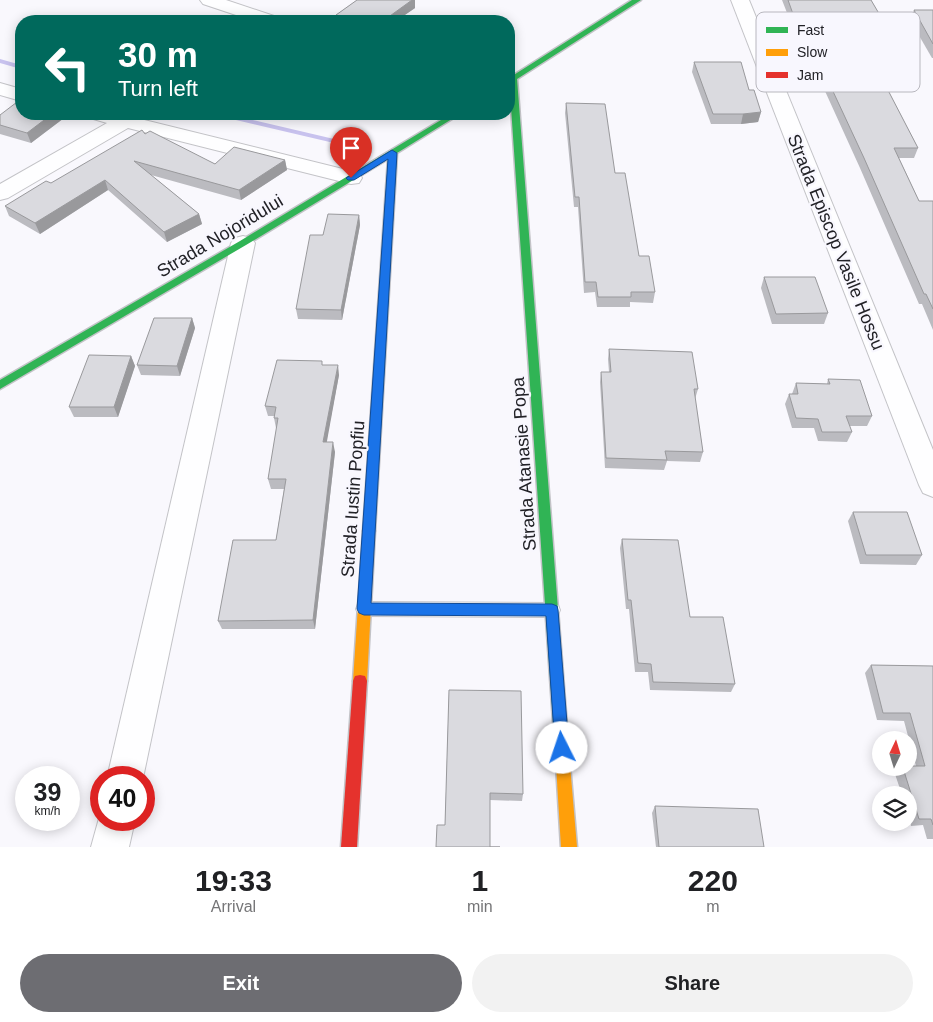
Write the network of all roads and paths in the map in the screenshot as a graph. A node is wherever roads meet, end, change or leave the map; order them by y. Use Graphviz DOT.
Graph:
graph roads {
  1 [pos="209,0"];
  2 [pos="637,0"];
  3 [pos="740,0"];
  4 [pos="253,15"];
  5 [pos="756,40"];
  6 [pos="515,76"];
  7 [pos="0,89"];
  8 [pos="777,92"];
  9 [pos="15,93"];
  10 [pos="121,120"];
  11 [pos="446,120"];
  12 [pos="514,120"];
  13 [pos="125,121"];
  14 [pos="392,153"];
  15 [pos="351,178"];
  16 [pos="0,193"];
  17 [pos="243,243"];
  18 [pos="0,385"];
  19 [pos="933,485"];
  20 [pos="364,609"];
  21 [pos="552,610"];
  22 [pos="128,766"];
  23 [pos="114,831"];
  24 [pos="110,847"];
  25 [pos="349,847"];
  26 [pos="569,847"];
  1 -- 4 [label="street"];
  2 -- 6 [label="street"];
  3 -- 5 [label="street, Strada Episcop Vasile Hossu"];
  7 -- 9 [label="street"];
  8 -- 19 [label="street, Strada Episcop Vasile Hossu"];
  10 -- 13 [label="street"];
  11 -- 14 [label="street, Strada Nojoridului"];
  12 -- 21 [label="street, Strada Atanasie Popa"];
  13 -- 15 [label="street"];
  13 -- 16 [label="street"];
  14 -- 15 [label="street, Strada Nojoridului"];
  14 -- 20 [label="street, Strada Iustin Popfiu"];
  15 -- 17 [label="street, Strada Nojoridului"];
  17 -- 18 [label="street, Strada Nojoridului"];
  17 -- 22 [label="street"];
  20 -- 21 [label="lane"];
  20 -- 25 [label="street, Strada Iustin Popfiu"];
  21 -- 26 [label="street, Strada Atanasie Popa"];
  23 -- 24 [label="street"];
}
